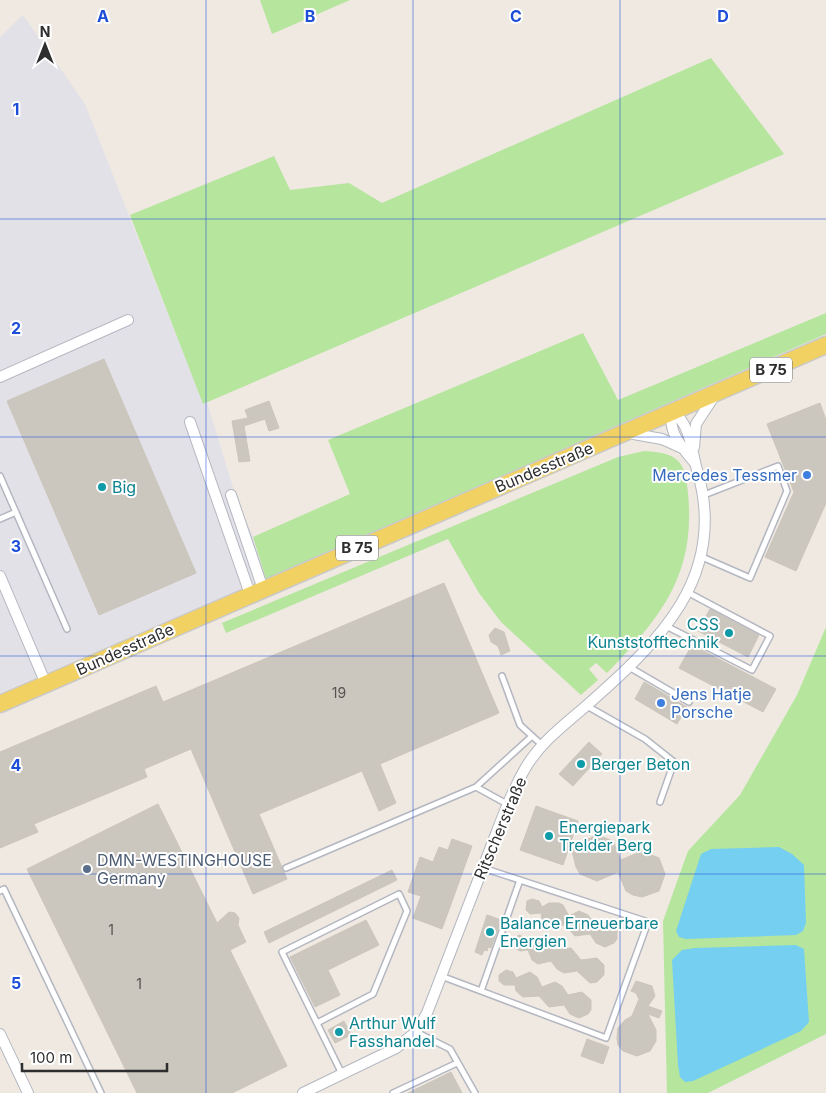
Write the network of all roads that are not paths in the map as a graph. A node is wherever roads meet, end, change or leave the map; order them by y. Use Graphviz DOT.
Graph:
graph roads {
  1 [pos="128,320"];
  2 [pos="826,345"];
  3 [pos="0,377"];
  4 [pos="715,394"];
  5 [pos="673,412"];
  6 [pos="190,422"];
  7 [pos="626,432"];
  8 [pos="682,448"];
  9 [pos="695,463"];
  10 [pos="0,476"];
  11 [pos="704,494"];
  12 [pos="231,495"];
  13 [pos="16,512"];
  14 [pos="0,519"];
  15 [pos="702,557"];
  16 [pos="0,576"];
  17 [pos="256,592"];
  18 [pos="687,592"];
  19 [pos="666,626"];
  20 [pos="67,629"];
  21 [pos="629,667"];
  22 [pos="502,676"];
  23 [pos="46,684"];
  24 [pos="689,702"];
  25 [pos="0,704"];
  26 [pos="586,706"];
  27 [pos="531,737"];
  28 [pos="542,745"];
  29 [pos="476,788"];
  30 [pos="660,802"];
  31 [pos="507,804"];
  32 [pos="286,868"];
  33 [pos="483,868"];
  34 [pos="520,880"];
  35 [pos="0,891"];
  36 [pos="441,976"];
  37 [pos="481,991"];
  38 [pos="317,1023"];
  39 [pos="416,1032"];
  40 [pos="0,1034"];
  41 [pos="457,1062"];
  42 [pos="342,1074"];
  43 [pos="28,1093"];
  44 [pos="101,1093"];
  45 [pos="303,1093"];
  46 [pos="393,1093"];
  47 [pos="475,1093"];
  1 -- 3 [label="street"];
  2 -- 4 [label="main road, Bundesstraße / B 75"];
  4 -- 5 [label="main road, Bundesstraße / B 75"];
  4 -- 9 [label="street, Ritscherstraße"];
  5 -- 7 [label="main road, Bundesstraße / B 75"];
  5 -- 8 [label="street, Ritscherstraße"];
  5 -- 9 [label="street, Ritscherstraße"];
  6 -- 17 [label="street"];
  7 -- 8 [label="street, Ritscherstraße"];
  7 -- 17 [label="main road, Bundesstraße / B 75"];
  8 -- 9 [label="street, Ritscherstraße"];
  9 -- 11 [label="street, Ritscherstraße"];
  10 -- 13 [label="lane"];
  11 -- 15 [label="street, Ritscherstraße"];
  11 -- 15 [label="lane"];
  12 -- 17 [label="street"];
  13 -- 14 [label="lane"];
  13 -- 20 [label="lane"];
  15 -- 18 [label="street, Ritscherstraße"];
  16 -- 23 [label="street"];
  17 -- 23 [label="main road, Bundesstraße / B 75"];
  18 -- 19 [label="street, Ritscherstraße"];
  18 -- 19 [label="lane"];
  19 -- 21 [label="street, Ritscherstraße"];
  21 -- 24 [label="lane"];
  21 -- 26 [label="street, Ritscherstraße"];
  22 -- 27 [label="lane"];
  23 -- 25 [label="main road, Bundesstraße / B 75"];
  26 -- 28 [label="street, Ritscherstraße"];
  26 -- 30 [label="lane"];
  27 -- 28 [label="lane"];
  27 -- 29 [label="lane"];
  28 -- 31 [label="street, Ritscherstraße"];
  29 -- 31 [label="lane"];
  29 -- 32 [label="lane"];
  31 -- 33 [label="street, Ritscherstraße"];
  33 -- 34 [label="lane"];
  33 -- 36 [label="street, Ritscherstraße"];
  34 -- 37 [label="lane"];
  34 -- 37 [label="lane"];
  35 -- 44 [label="lane"];
  36 -- 37 [label="lane"];
  36 -- 39 [label="street, Ritscherstraße"];
  38 -- 38 [label="lane"];
  38 -- 42 [label="lane"];
  39 -- 41 [label="lane"];
  39 -- 42 [label="street, Ritscherstraße"];
  40 -- 43 [label="street"];
  41 -- 46 [label="lane"];
  41 -- 47 [label="lane"];
  42 -- 45 [label="street, Ritscherstraße"];
}
